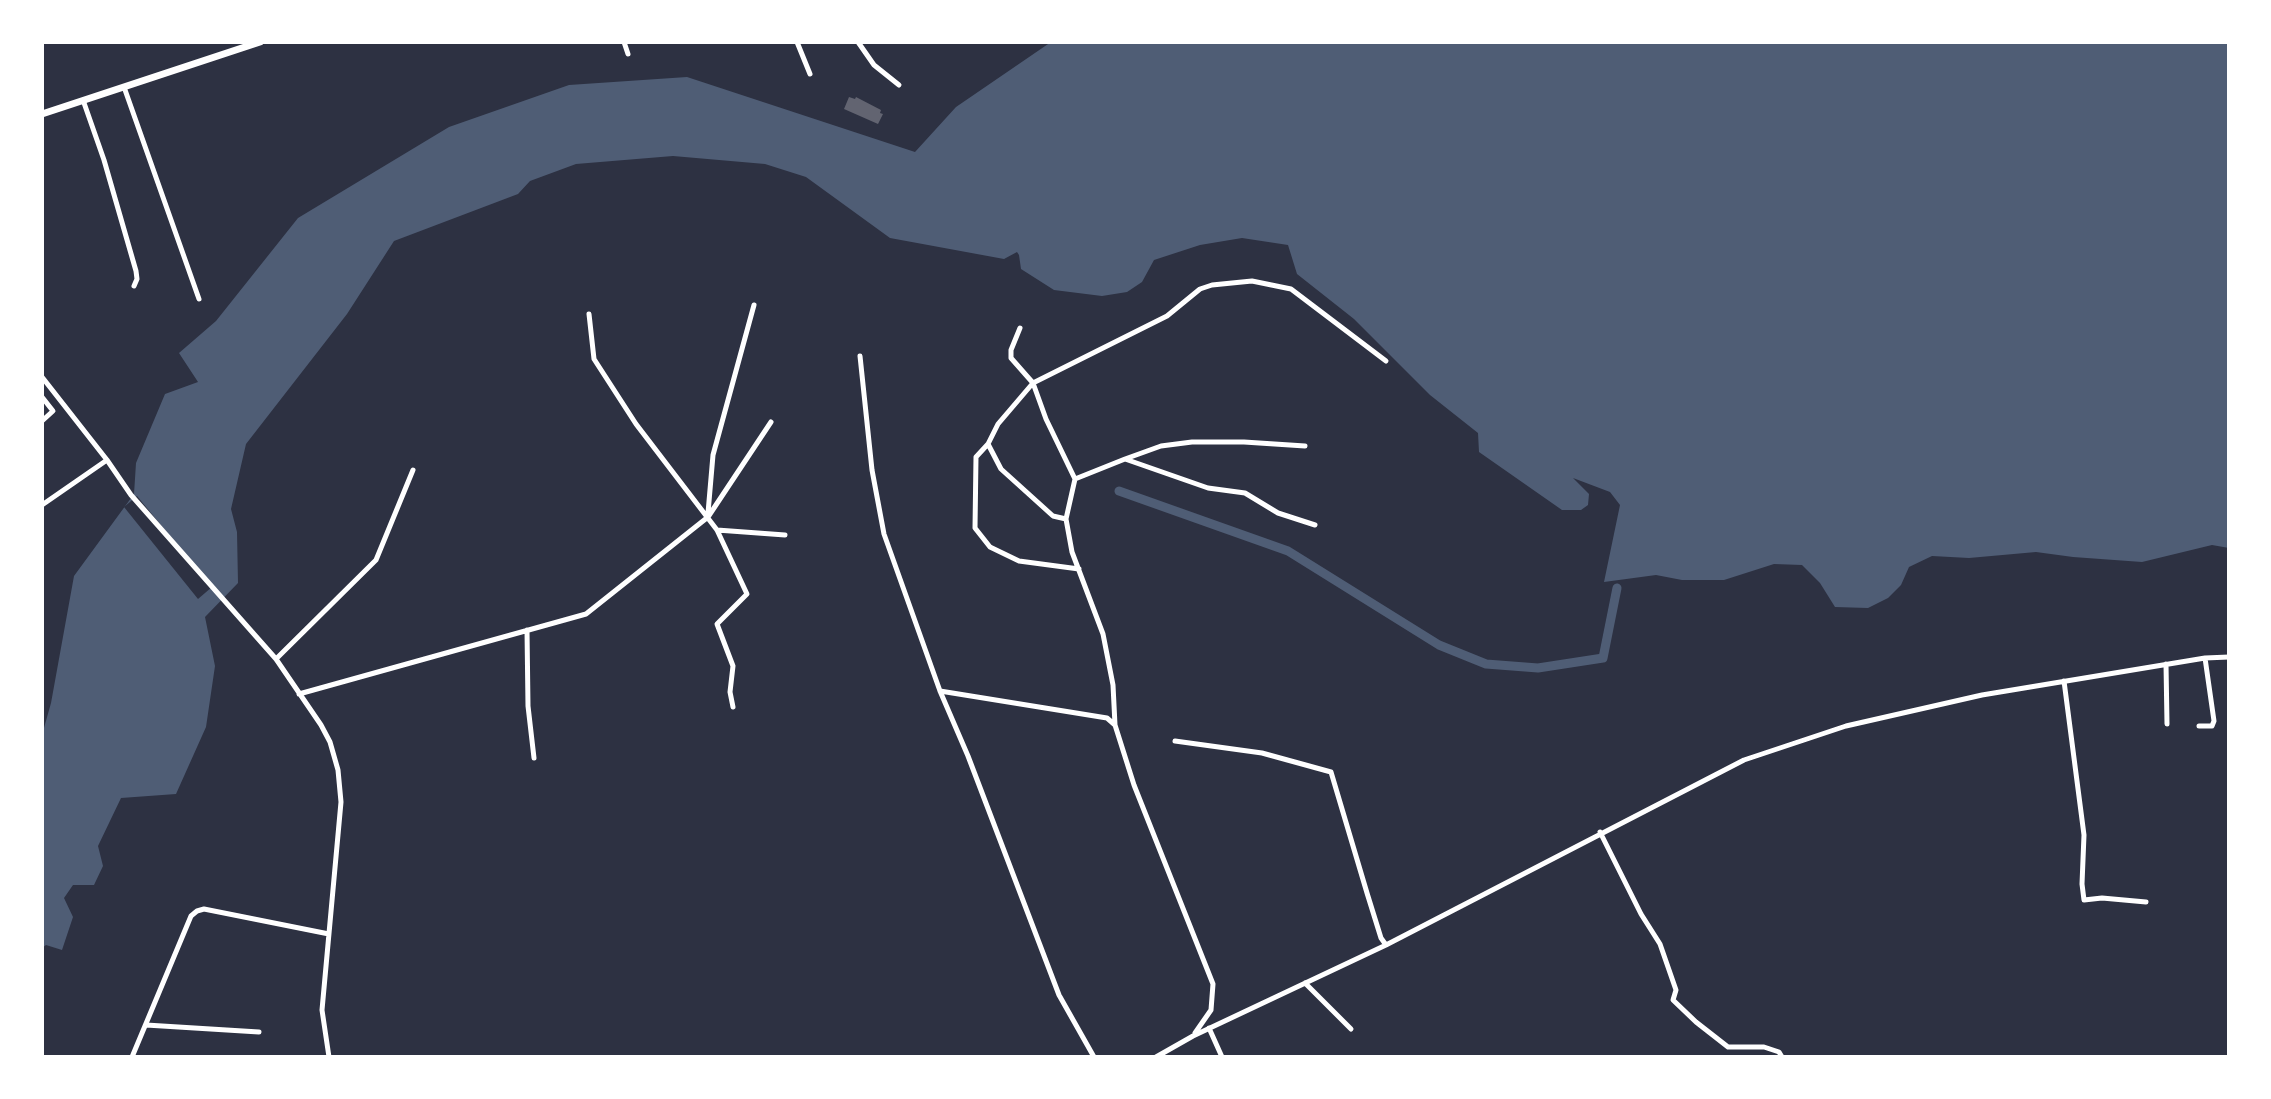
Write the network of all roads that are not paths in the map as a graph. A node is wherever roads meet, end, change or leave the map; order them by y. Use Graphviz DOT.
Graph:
graph roads {
  1 [pos="260,42"];
  2 [pos="624,42"];
  3 [pos="797,42"];
  4 [pos="858,42"];
  5 [pos="628,54"];
  6 [pos="810,74"];
  7 [pos="899,85"];
  8 [pos="124,87"];
  9 [pos="83,100"];
  10 [pos="42,114"];
  11 [pos="134,286"];
  12 [pos="199,299"];
  13 [pos="754,305"];
  14 [pos="589,314"];
  15 [pos="1020,328"];
  16 [pos="860,356"];
  17 [pos="1386,361"];
  18 [pos="42,377"];
  19 [pos="1032,383"];
  20 [pos="57,396"];
  21 [pos="44,400"];
  22 [pos="42,421"];
  23 [pos="771,422"];
  24 [pos="988,444"];
  25 [pos="1305,446"];
  26 [pos="1125,459"];
  27 [pos="107,460"];
  28 [pos="413,470"];
  29 [pos="1076,479"];
  30 [pos="42,505"];
  31 [pos="708,517"];
  32 [pos="1066,519"];
  33 [pos="1315,525"];
  34 [pos="717,530"];
  35 [pos="785,535"];
  36 [pos="1079,569"];
  37 [pos="527,630"];
  38 [pos="2229,657"];
  39 [pos="2205,658"];
  40 [pos="276,660"];
  41 [pos="2166,664"];
  42 [pos="2064,681"];
  43 [pos="940,691"];
  44 [pos="299,694"];
  45 [pos="733,707"];
  46 [pos="2167,724"];
  47 [pos="1115,725"];
  48 [pos="2199,726"];
  49 [pos="1175,741"];
  50 [pos="534,758"];
  51 [pos="1600,832"];
  52 [pos="2146,902"];
  53 [pos="329,934"];
  54 [pos="1386,945"];
  55 [pos="1305,983"];
  56 [pos="146,1026"];
  57 [pos="1209,1028"];
  58 [pos="1351,1029"];
  59 [pos="259,1032"];
  60 [pos="1193,1036"];
  61 [pos="132,1057"];
  62 [pos="329,1057"];
  63 [pos="1094,1057"];
  64 [pos="1156,1057"];
  65 [pos="1222,1057"];
  66 [pos="1782,1057"];
  1 -- 8 [label="main road"];
  2 -- 5 [label="street"];
  3 -- 6 [label="street"];
  4 -- 7 [label="street"];
  8 -- 9 [label="main road"];
  8 -- 12 [label="street"];
  9 -- 10 [label="main road"];
  9 -- 11 [label="street"];
  13 -- 31 [label="street"];
  14 -- 31 [label="street"];
  15 -- 19 [label="street"];
  16 -- 43 [label="street"];
  17 -- 19 [label="street"];
  18 -- 20 [label="street"];
  19 -- 24 [label="street"];
  19 -- 29 [label="street"];
  20 -- 21 [label="street"];
  20 -- 27 [label="street"];
  21 -- 22 [label="street"];
  23 -- 31 [label="street"];
  24 -- 32 [label="street"];
  24 -- 36 [label="street"];
  25 -- 26 [label="street"];
  26 -- 29 [label="street"];
  26 -- 33 [label="street"];
  27 -- 30 [label="street"];
  27 -- 40 [label="street"];
  28 -- 40 [label="street"];
  29 -- 32 [label="street"];
  31 -- 34 [label="street"];
  31 -- 37 [label="street"];
  32 -- 36 [label="street"];
  34 -- 35 [label="street"];
  34 -- 45 [label="street"];
  36 -- 47 [label="street"];
  37 -- 44 [label="street"];
  37 -- 50 [label="street"];
  38 -- 39 [label="street"];
  39 -- 41 [label="street"];
  39 -- 48 [label="street"];
  40 -- 44 [label="street"];
  41 -- 42 [label="street"];
  41 -- 46 [label="street"];
  42 -- 51 [label="street"];
  42 -- 52 [label="street"];
  43 -- 47 [label="street"];
  43 -- 63 [label="street"];
  44 -- 53 [label="street"];
  47 -- 60 [label="street"];
  49 -- 54 [label="street"];
  51 -- 54 [label="street"];
  51 -- 66 [label="street"];
  53 -- 56 [label="street"];
  53 -- 62 [label="street"];
  54 -- 55 [label="street"];
  55 -- 57 [label="street"];
  55 -- 58 [label="street"];
  56 -- 59 [label="street"];
  56 -- 61 [label="street"];
  57 -- 60 [label="street"];
  57 -- 65 [label="street"];
  60 -- 64 [label="street"];
}
